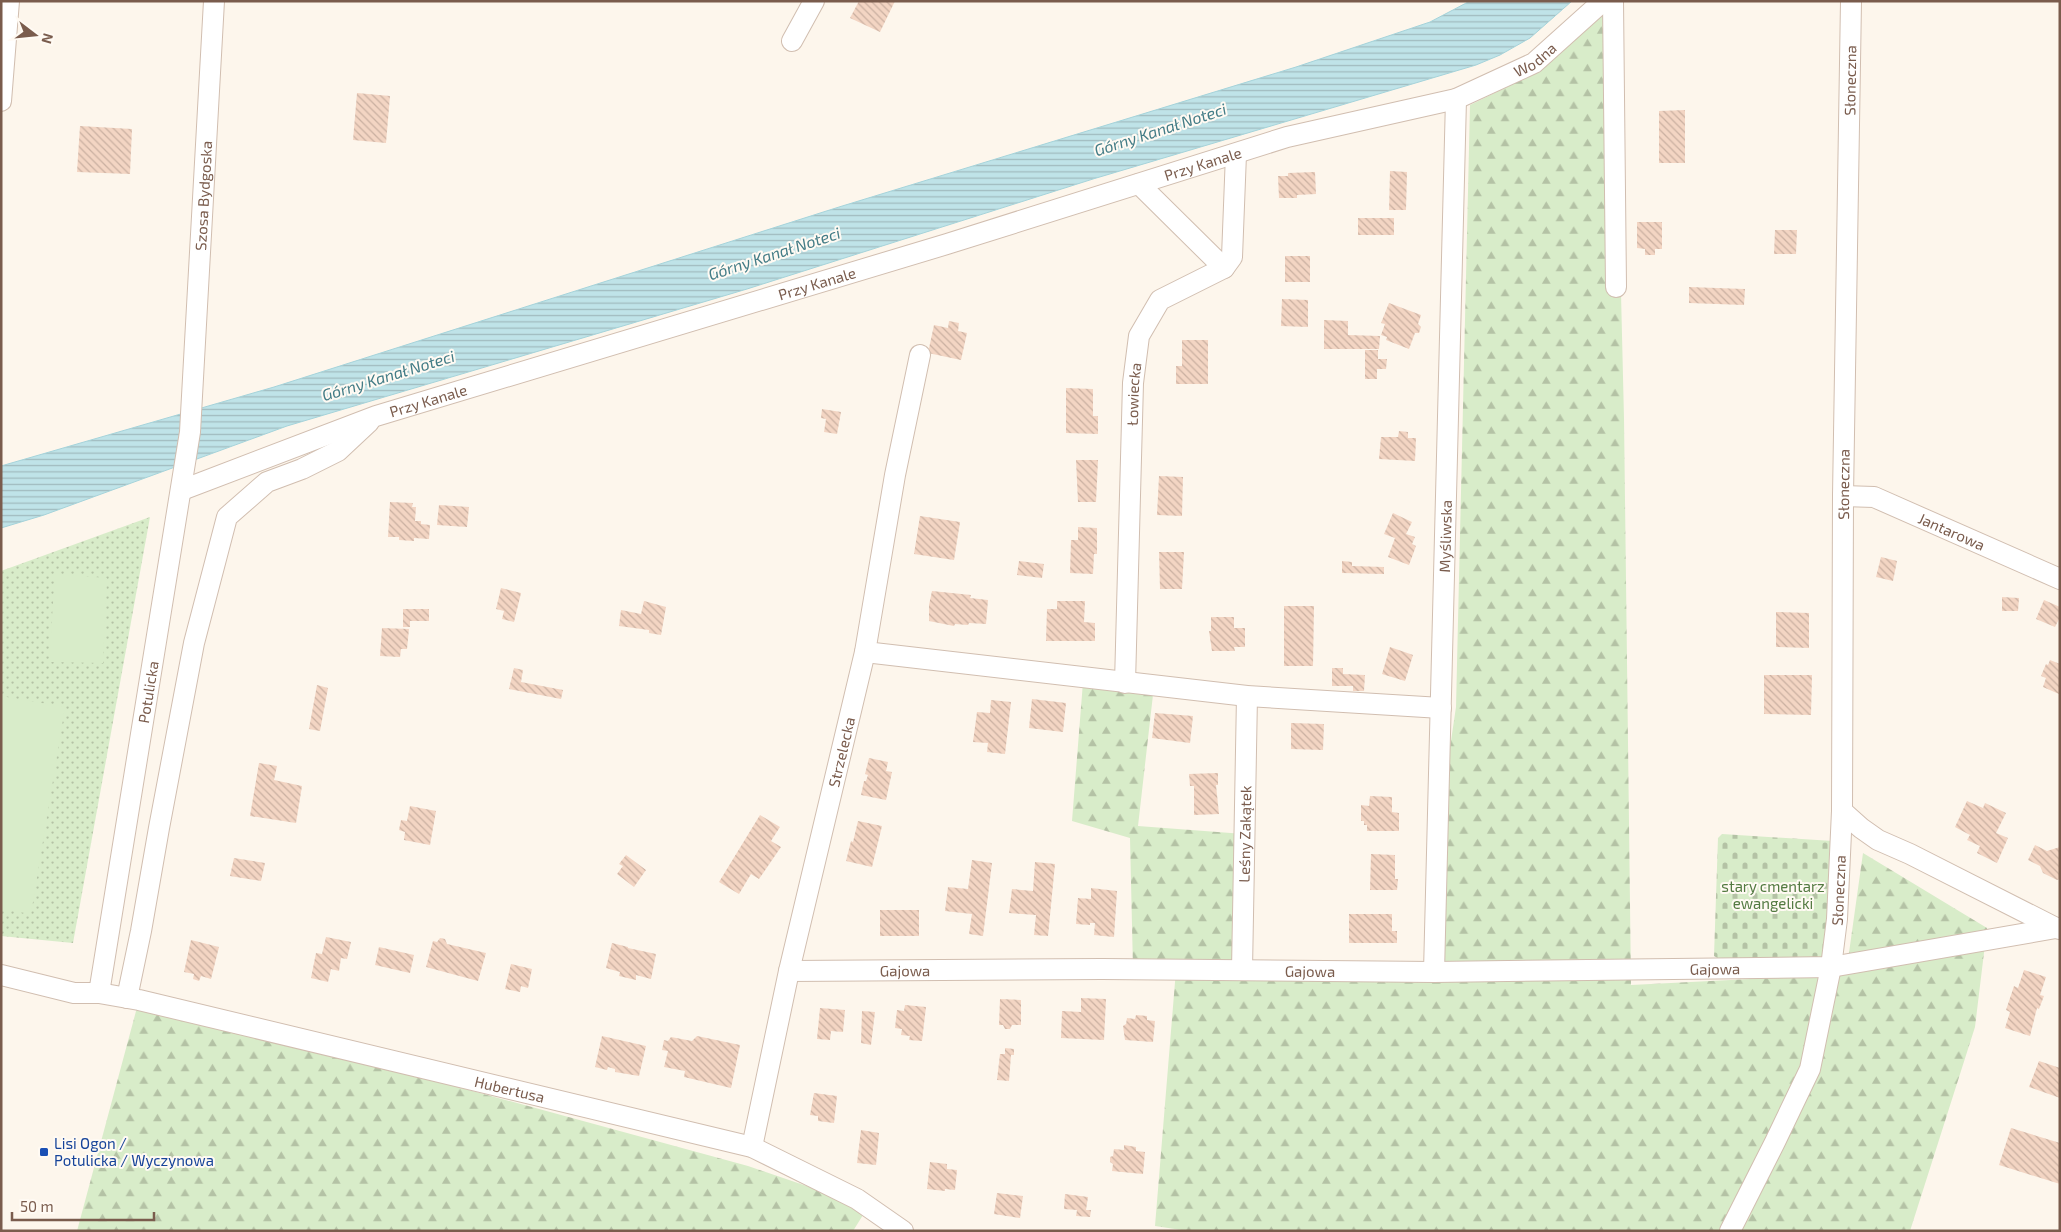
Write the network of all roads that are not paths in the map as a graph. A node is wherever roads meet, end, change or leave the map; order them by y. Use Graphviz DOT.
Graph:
graph roads {
  1 [pos="9,1"];
  2 [pos="214,1"];
  3 [pos="814,1"];
  4 [pos="1603,1"];
  5 [pos="1613,1"];
  6 [pos="1851,1"];
  7 [pos="792,41"];
  8 [pos="1456,100"];
  9 [pos="1,101"];
  10 [pos="1236,154"];
  11 [pos="1140,184"];
  12 [pos="1224,268"];
  13 [pos="1616,287"];
  14 [pos="920,355"];
  15 [pos="193,390"];
  16 [pos="376,416"];
  17 [pos="184,481"];
  18 [pos="1843,496"];
  19 [pos="2060,579"];
  20 [pos="865,652"];
  21 [pos="1125,683"];
  22 [pos="1246,696"];
  23 [pos="1441,708"];
  24 [pos="1842,811"];
  25 [pos="2058,928"];
  26 [pos="1831,967"];
  27 [pos="1242,970"];
  28 [pos="789,971"];
  29 [pos="1434,972"];
  30 [pos="1,975"];
  31 [pos="99,993"];
  32 [pos="127,998"];
  33 [pos="752,1147"];
  34 [pos="903,1231"];
  35 [pos="1730,1231"];
  1 -- 9 [label="street"];
  2 -- 15 [label="street, Szosa Bydgoska"];
  3 -- 7 [label="street"];
  4 -- 8 [label="street, Wodna"];
  5 -- 13 [label="street"];
  6 -- 18 [label="street, Słoneczna"];
  8 -- 10 [label="street, Przy Kanale"];
  8 -- 23 [label="street, Myśliwska"];
  10 -- 11 [label="street, Przy Kanale"];
  10 -- 12 [label="street"];
  11 -- 12 [label="street"];
  11 -- 16 [label="street, Przy Kanale"];
  12 -- 21 [label="street, Łowiecka"];
  14 -- 20 [label="street, Strzelecka"];
  15 -- 17 [label="street, Potulicka"];
  16 -- 17 [label="street, Przy Kanale"];
  16 -- 32 [label="street"];
  17 -- 31 [label="street, Potulicka"];
  18 -- 19 [label="street, Jantarowa"];
  18 -- 24 [label="street, Słoneczna"];
  20 -- 21 [label="street"];
  20 -- 28 [label="street, Strzelecka"];
  21 -- 22 [label="street"];
  22 -- 23 [label="street"];
  22 -- 27 [label="street, Leśny Zakątek"];
  23 -- 29 [label="street, Myśliwska"];
  24 -- 25 [label="street"];
  24 -- 26 [label="street, Słoneczna"];
  25 -- 26 [label="street"];
  26 -- 29 [label="street, Gajowa"];
  26 -- 35 [label="street, Słoneczna"];
  27 -- 28 [label="street, Gajowa"];
  27 -- 29 [label="street, Gajowa"];
  28 -- 33 [label="street, Strzelecka"];
  30 -- 31 [label="street, Hubertusa"];
  31 -- 32 [label="street, Hubertusa"];
  32 -- 33 [label="street, Hubertusa"];
  33 -- 34 [label="street, Hubertusa"];
}
